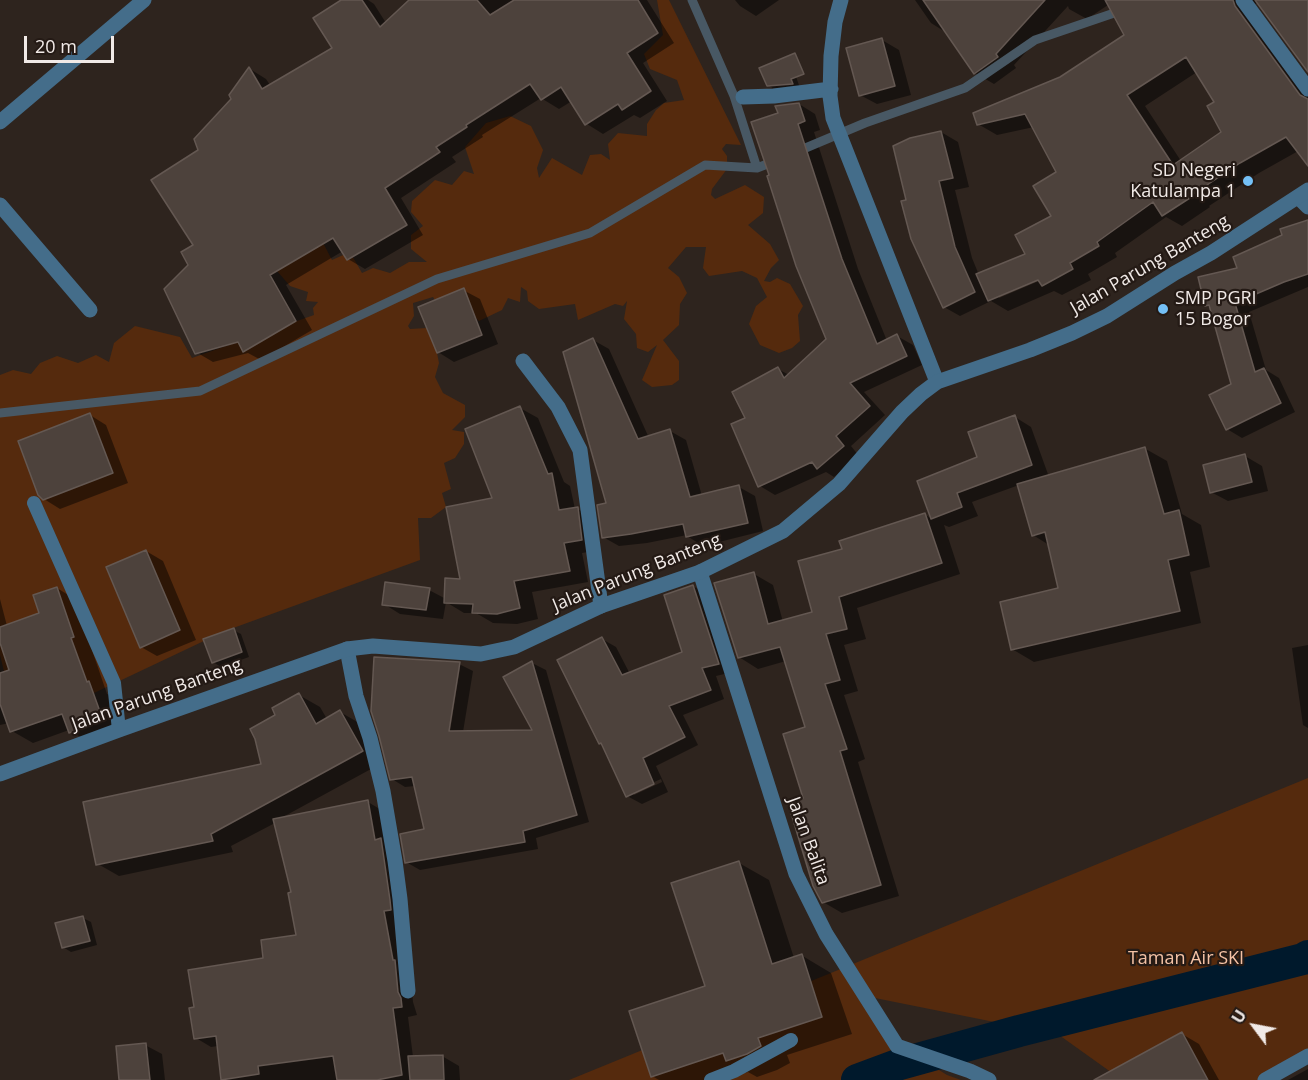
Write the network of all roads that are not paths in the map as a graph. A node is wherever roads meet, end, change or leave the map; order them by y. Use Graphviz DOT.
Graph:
graph roads {
  1 [pos="144,0"];
  2 [pos="841,0"];
  3 [pos="1243,0"];
  4 [pos="1308,88"];
  5 [pos="831,89"];
  6 [pos="743,97"];
  7 [pos="0,122"];
  8 [pos="1305,198"];
  9 [pos="0,205"];
  10 [pos="90,310"];
  11 [pos="523,360"];
  12 [pos="937,382"];
  13 [pos="34,503"];
  14 [pos="700,572"];
  15 [pos="601,606"];
  16 [pos="347,649"];
  17 [pos="119,730"];
  18 [pos="0,774"];
  19 [pos="408,992"];
  20 [pos="791,1040"];
  21 [pos="1308,1056"];
  22 [pos="711,1080"];
  23 [pos="989,1080"];
  24 [pos="1265,1080"];
  1 -- 7 [label="street"];
  2 -- 5 [label="street"];
  3 -- 4 [label="street"];
  5 -- 6 [label="street"];
  5 -- 12 [label="street"];
  8 -- 12 [label="street, Jalan Parung Banteng"];
  9 -- 10 [label="street"];
  11 -- 15 [label="street"];
  12 -- 14 [label="street, Jalan Parung Banteng"];
  13 -- 17 [label="lane"];
  14 -- 15 [label="street, Jalan Parung Banteng"];
  14 -- 23 [label="street, Jalan Balita"];
  15 -- 16 [label="street, Jalan Parung Banteng"];
  16 -- 17 [label="street, Jalan Parung Banteng"];
  16 -- 19 [label="street"];
  17 -- 18 [label="street, Jalan Parung Banteng"];
  20 -- 22 [label="lane"];
  21 -- 24 [label="street"];
}
